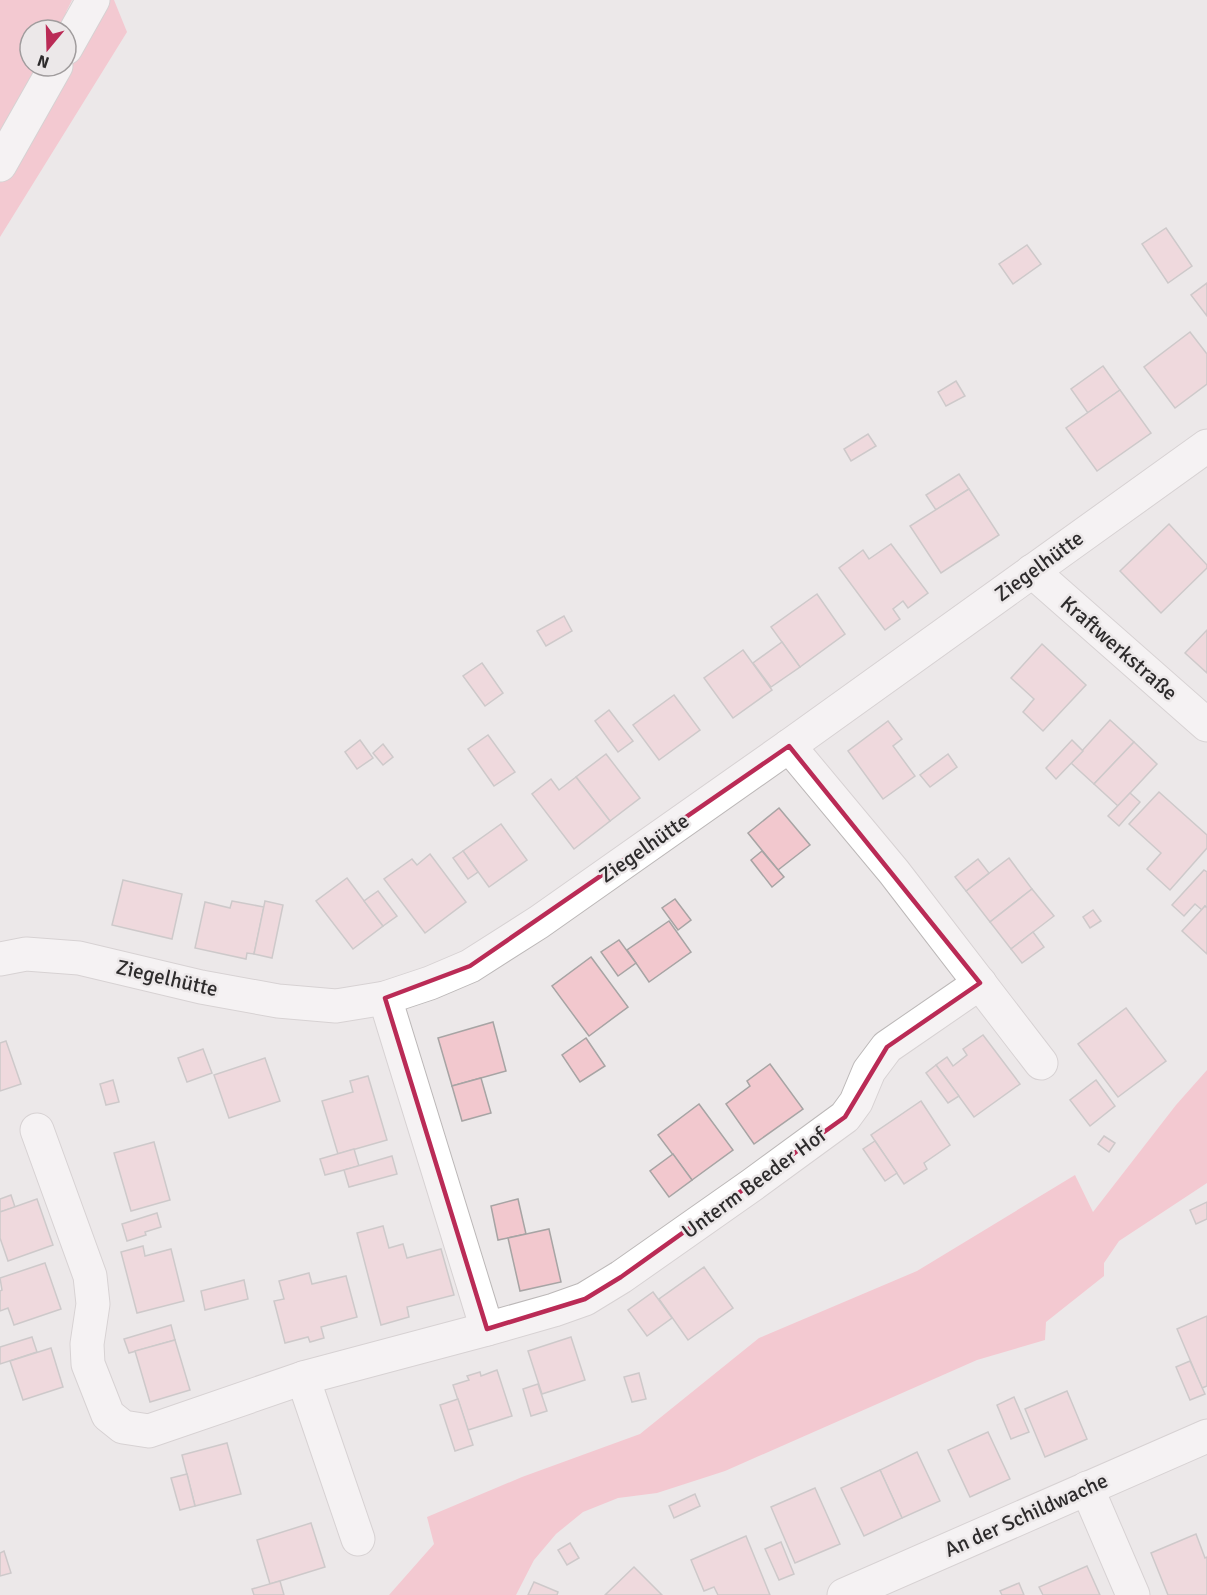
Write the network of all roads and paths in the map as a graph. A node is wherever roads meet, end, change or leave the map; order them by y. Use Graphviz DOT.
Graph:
graph roads {
  1 [pos="93,0"];
  2 [pos="78,27"];
  3 [pos="49,78"];
  4 [pos="0,165"];
  5 [pos="1207,446"];
  6 [pos="1032,571"];
  7 [pos="1207,725"];
  8 [pos="789,746"];
  9 [pos="0,959"];
  10 [pos="980,983"];
  11 [pos="386,998"];
  12 [pos="1041,1063"];
  13 [pos="36,1130"];
  14 [pos="487,1329"];
  15 [pos="303,1378"];
  16 [pos="1207,1436"];
  17 [pos="1087,1488"];
  18 [pos="358,1539"];
  19 [pos="844,1595"];
  20 [pos="1133,1595"];
  1 -- 2 [label="street"];
  3 -- 4 [label="street"];
  5 -- 6 [label="street, Ziegelhütte"];
  6 -- 7 [label="street, Kraftwerkstraße"];
  6 -- 8 [label="street, Ziegelhütte"];
  8 -- 10 [label="street"];
  8 -- 11 [label="street, Ziegelhütte"];
  9 -- 11 [label="street, Ziegelhütte"];
  10 -- 12 [label="street"];
  10 -- 14 [label="street, Unterm Beeder Hof"];
  11 -- 14 [label="street"];
  13 -- 15 [label="street, Unterm Beeder Hof"];
  14 -- 15 [label="street, Unterm Beeder Hof"];
  15 -- 18 [label="street"];
  16 -- 17 [label="street, An der Schildwache"];
  17 -- 19 [label="street, An der Schildwache"];
  17 -- 20 [label="street"];
}
